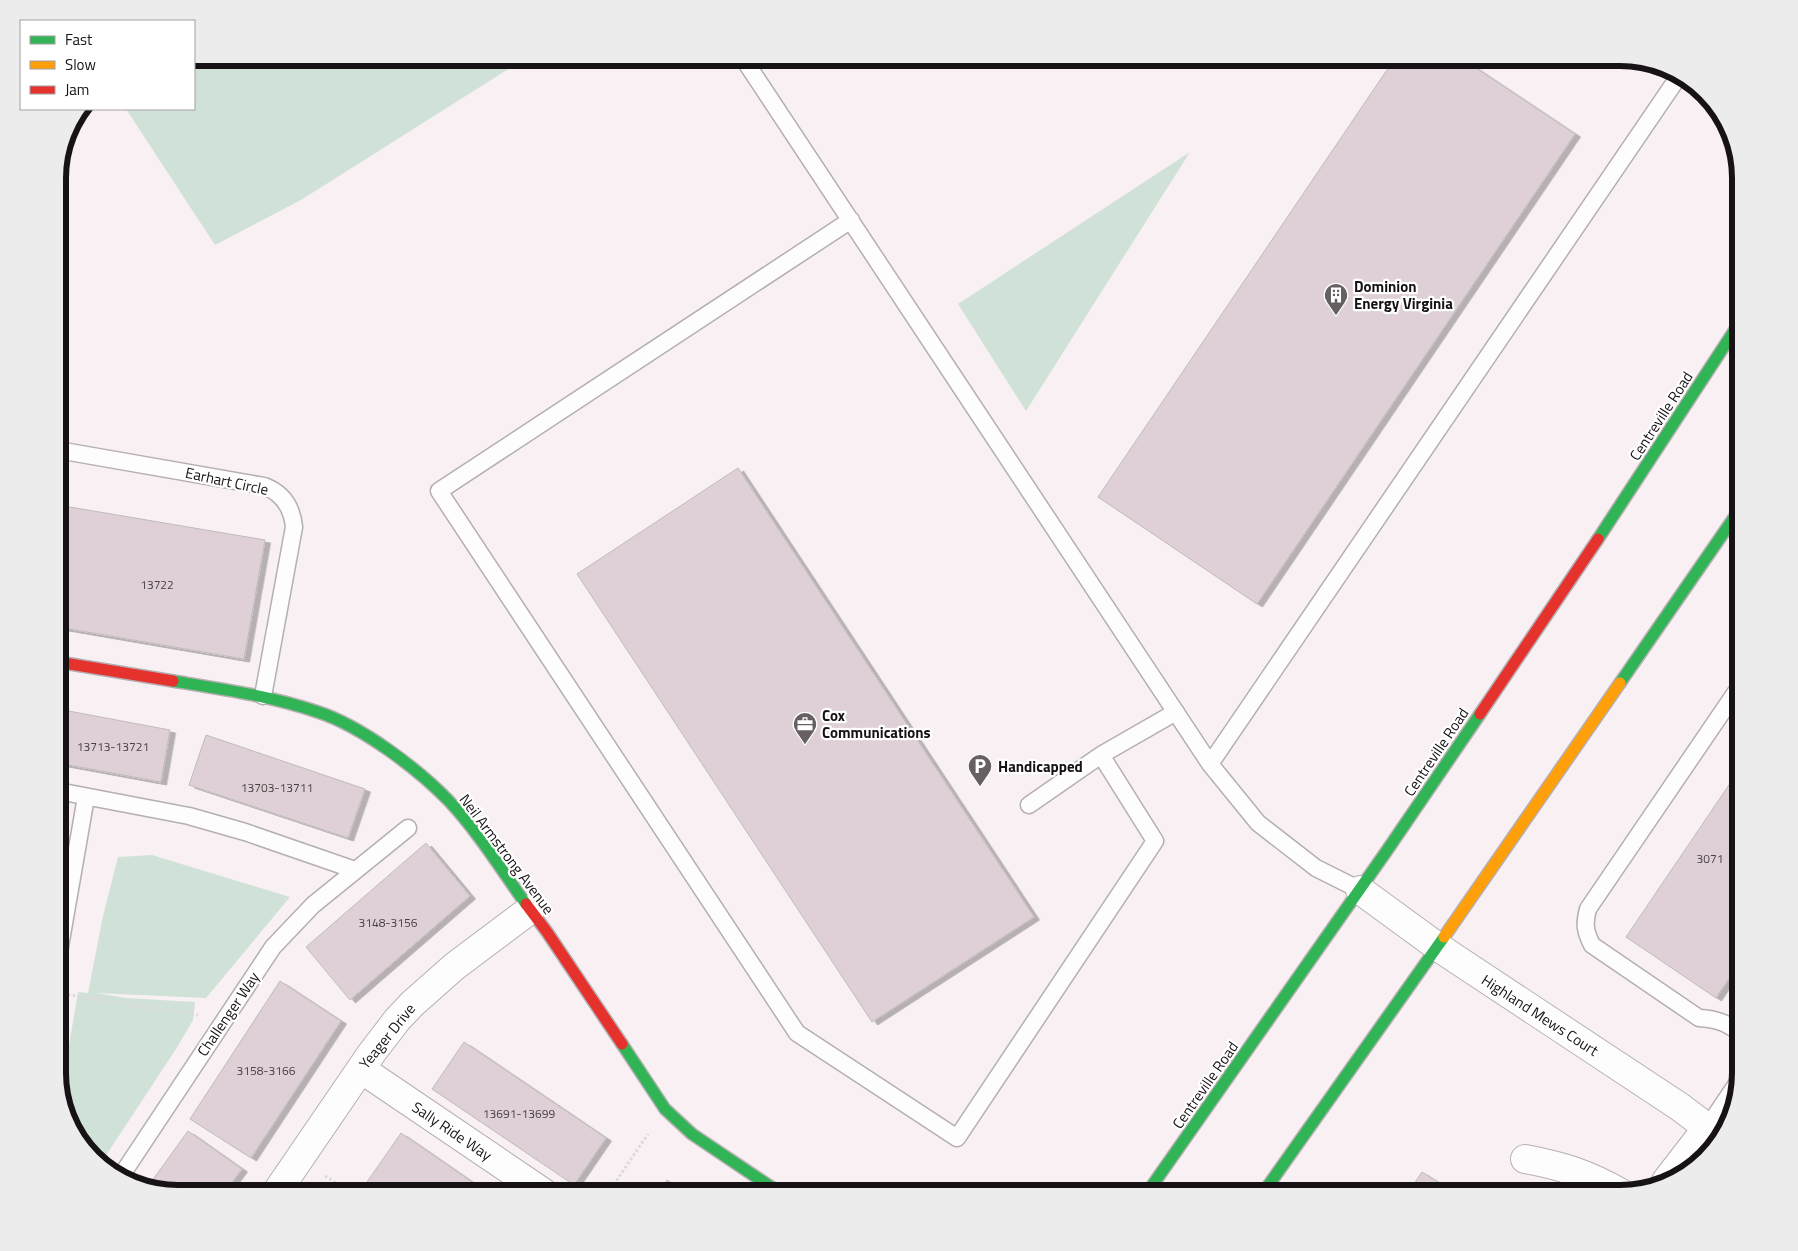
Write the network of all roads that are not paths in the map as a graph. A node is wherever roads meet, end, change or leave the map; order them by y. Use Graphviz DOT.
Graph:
graph roads {
  1 [pos="748,66"];
  2 [pos="1675,81"];
  3 [pos="851,220"];
  4 [pos="1732,334"];
  5 [pos="66,451"];
  6 [pos="1732,521"];
  7 [pos="66,663"];
  8 [pos="263,696"];
  9 [pos="1176,712"];
  10 [pos="1732,712"];
  11 [pos="1101,755"];
  12 [pos="1210,764"];
  13 [pos="66,793"];
  14 [pos="86,797"];
  15 [pos="1029,805"];
  16 [pos="408,828"];
  17 [pos="355,870"];
  18 [pos="1360,890"];
  19 [pos="531,909"];
  20 [pos="66,912"];
  21 [pos="1438,947"];
  22 [pos="1732,1027"];
  23 [pos="361,1069"];
  24 [pos="1726,1107"];
  25 [pos="1714,1133"];
  26 [pos="1525,1159"];
  27 [pos="1679,1168"];
  28 [pos="124,1171"];
  29 [pos="282,1185"];
  30 [pos="531,1185"];
  31 [pos="767,1185"];
  32 [pos="1153,1185"];
  33 [pos="1269,1185"];
  34 [pos="1606,1185"];
  1 -- 3 [label="lane"];
  2 -- 12 [label="lane"];
  3 -- 9 [label="lane"];
  3 -- 11 [label="lane"];
  4 -- 18 [label="main road, Centreville Road"];
  5 -- 8 [label="lane, Earhart Circle"];
  6 -- 21 [label="main road"];
  7 -- 8 [label="main road, Neil Armstrong Avenue"];
  8 -- 19 [label="main road, Neil Armstrong Avenue"];
  9 -- 11 [label="lane"];
  9 -- 12 [label="lane"];
  10 -- 22 [label="lane"];
  11 -- 15 [label="lane"];
  12 -- 18 [label="lane"];
  13 -- 14 [label="lane"];
  14 -- 17 [label="lane"];
  14 -- 20 [label="lane"];
  16 -- 17 [label="lane, Challenger Way"];
  17 -- 28 [label="lane, Challenger Way"];
  18 -- 21 [label="street, Highland Mews Court"];
  18 -- 32 [label="main road, Centreville Road"];
  19 -- 23 [label="street, Yeager Drive"];
  19 -- 31 [label="main road, Neil Armstrong Avenue"];
  21 -- 25 [label="street, Highland Mews Court"];
  21 -- 33 [label="main road"];
  23 -- 29 [label="street, Yeager Drive"];
  23 -- 30 [label="street, Sally Ride Way"];
  24 -- 25 [label="lane"];
  25 -- 27 [label="street"];
  26 -- 34 [label="street"];
}
